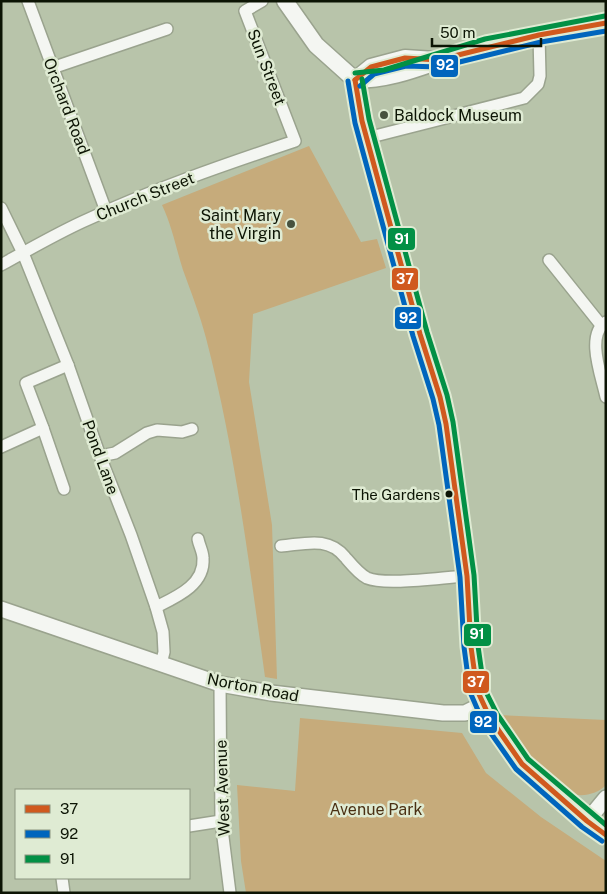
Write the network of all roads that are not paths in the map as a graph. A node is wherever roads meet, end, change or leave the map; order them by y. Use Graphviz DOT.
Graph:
graph roads {
  1 [pos="28,1"];
  2 [pos="262,1"];
  3 [pos="286,1"];
  4 [pos="606,23"];
  5 [pos="166,29"];
  6 [pos="539,36"];
  7 [pos="52,68"];
  8 [pos="355,80"];
  9 [pos="367,138"];
  10 [pos="295,141"];
  11 [pos="1,208"];
  12 [pos="106,211"];
  13 [pos="23,253"];
  14 [pos="549,260"];
  15 [pos="1,265"];
  16 [pos="604,323"];
  17 [pos="68,365"];
  18 [pos="606,397"];
  19 [pos="43,428"];
  20 [pos="192,429"];
  21 [pos="1,447"];
  22 [pos="100,456"];
  23 [pos="64,489"];
  24 [pos="198,539"];
  25 [pos="281,546"];
  26 [pos="467,576"];
  27 [pos="156,607"];
  28 [pos="1,608"];
  29 [pos="161,664"];
  30 [pos="220,684"];
  31 [pos="483,704"];
  32 [pos="606,798"];
  33 [pos="221,821"];
  34 [pos="587,821"];
  35 [pos="190,826"];
  36 [pos="606,835"];
  37 [pos="62,879"];
  38 [pos="64,893"];
  39 [pos="230,893"];
  1 -- 7 [label="street, Orchard Road"];
  2 -- 10 [label="street, Sun Street"];
  3 -- 8 [label="main road"];
  4 -- 6 [label="main road"];
  5 -- 7 [label="street"];
  6 -- 8 [label="main road"];
  6 -- 9 [label="street"];
  7 -- 12 [label="street, Orchard Road"];
  8 -- 9 [label="main road"];
  9 -- 26 [label="main road"];
  10 -- 12 [label="street, Church Street"];
  11 -- 13 [label="street, Pond Lane"];
  12 -- 13 [label="street, Church Street"];
  13 -- 15 [label="street, Church Street"];
  13 -- 17 [label="street, Pond Lane"];
  14 -- 16 [label="street"];
  16 -- 18 [label="street"];
  17 -- 19 [label="street"];
  17 -- 22 [label="street, Pond Lane"];
  19 -- 21 [label="street"];
  19 -- 23 [label="street"];
  20 -- 22 [label="street"];
  22 -- 27 [label="street, Pond Lane"];
  24 -- 27 [label="street"];
  25 -- 26 [label="street"];
  26 -- 31 [label="main road"];
  27 -- 29 [label="street, Pond Lane"];
  28 -- 29 [label="street, Norton Road"];
  29 -- 30 [label="street, Norton Road"];
  30 -- 31 [label="street, Norton Road"];
  30 -- 33 [label="street, West Avenue"];
  31 -- 34 [label="main road"];
  32 -- 34 [label="street"];
  33 -- 35 [label="street"];
  33 -- 39 [label="street, West Avenue"];
  34 -- 36 [label="main road"];
  37 -- 38 [label="street"];
}
